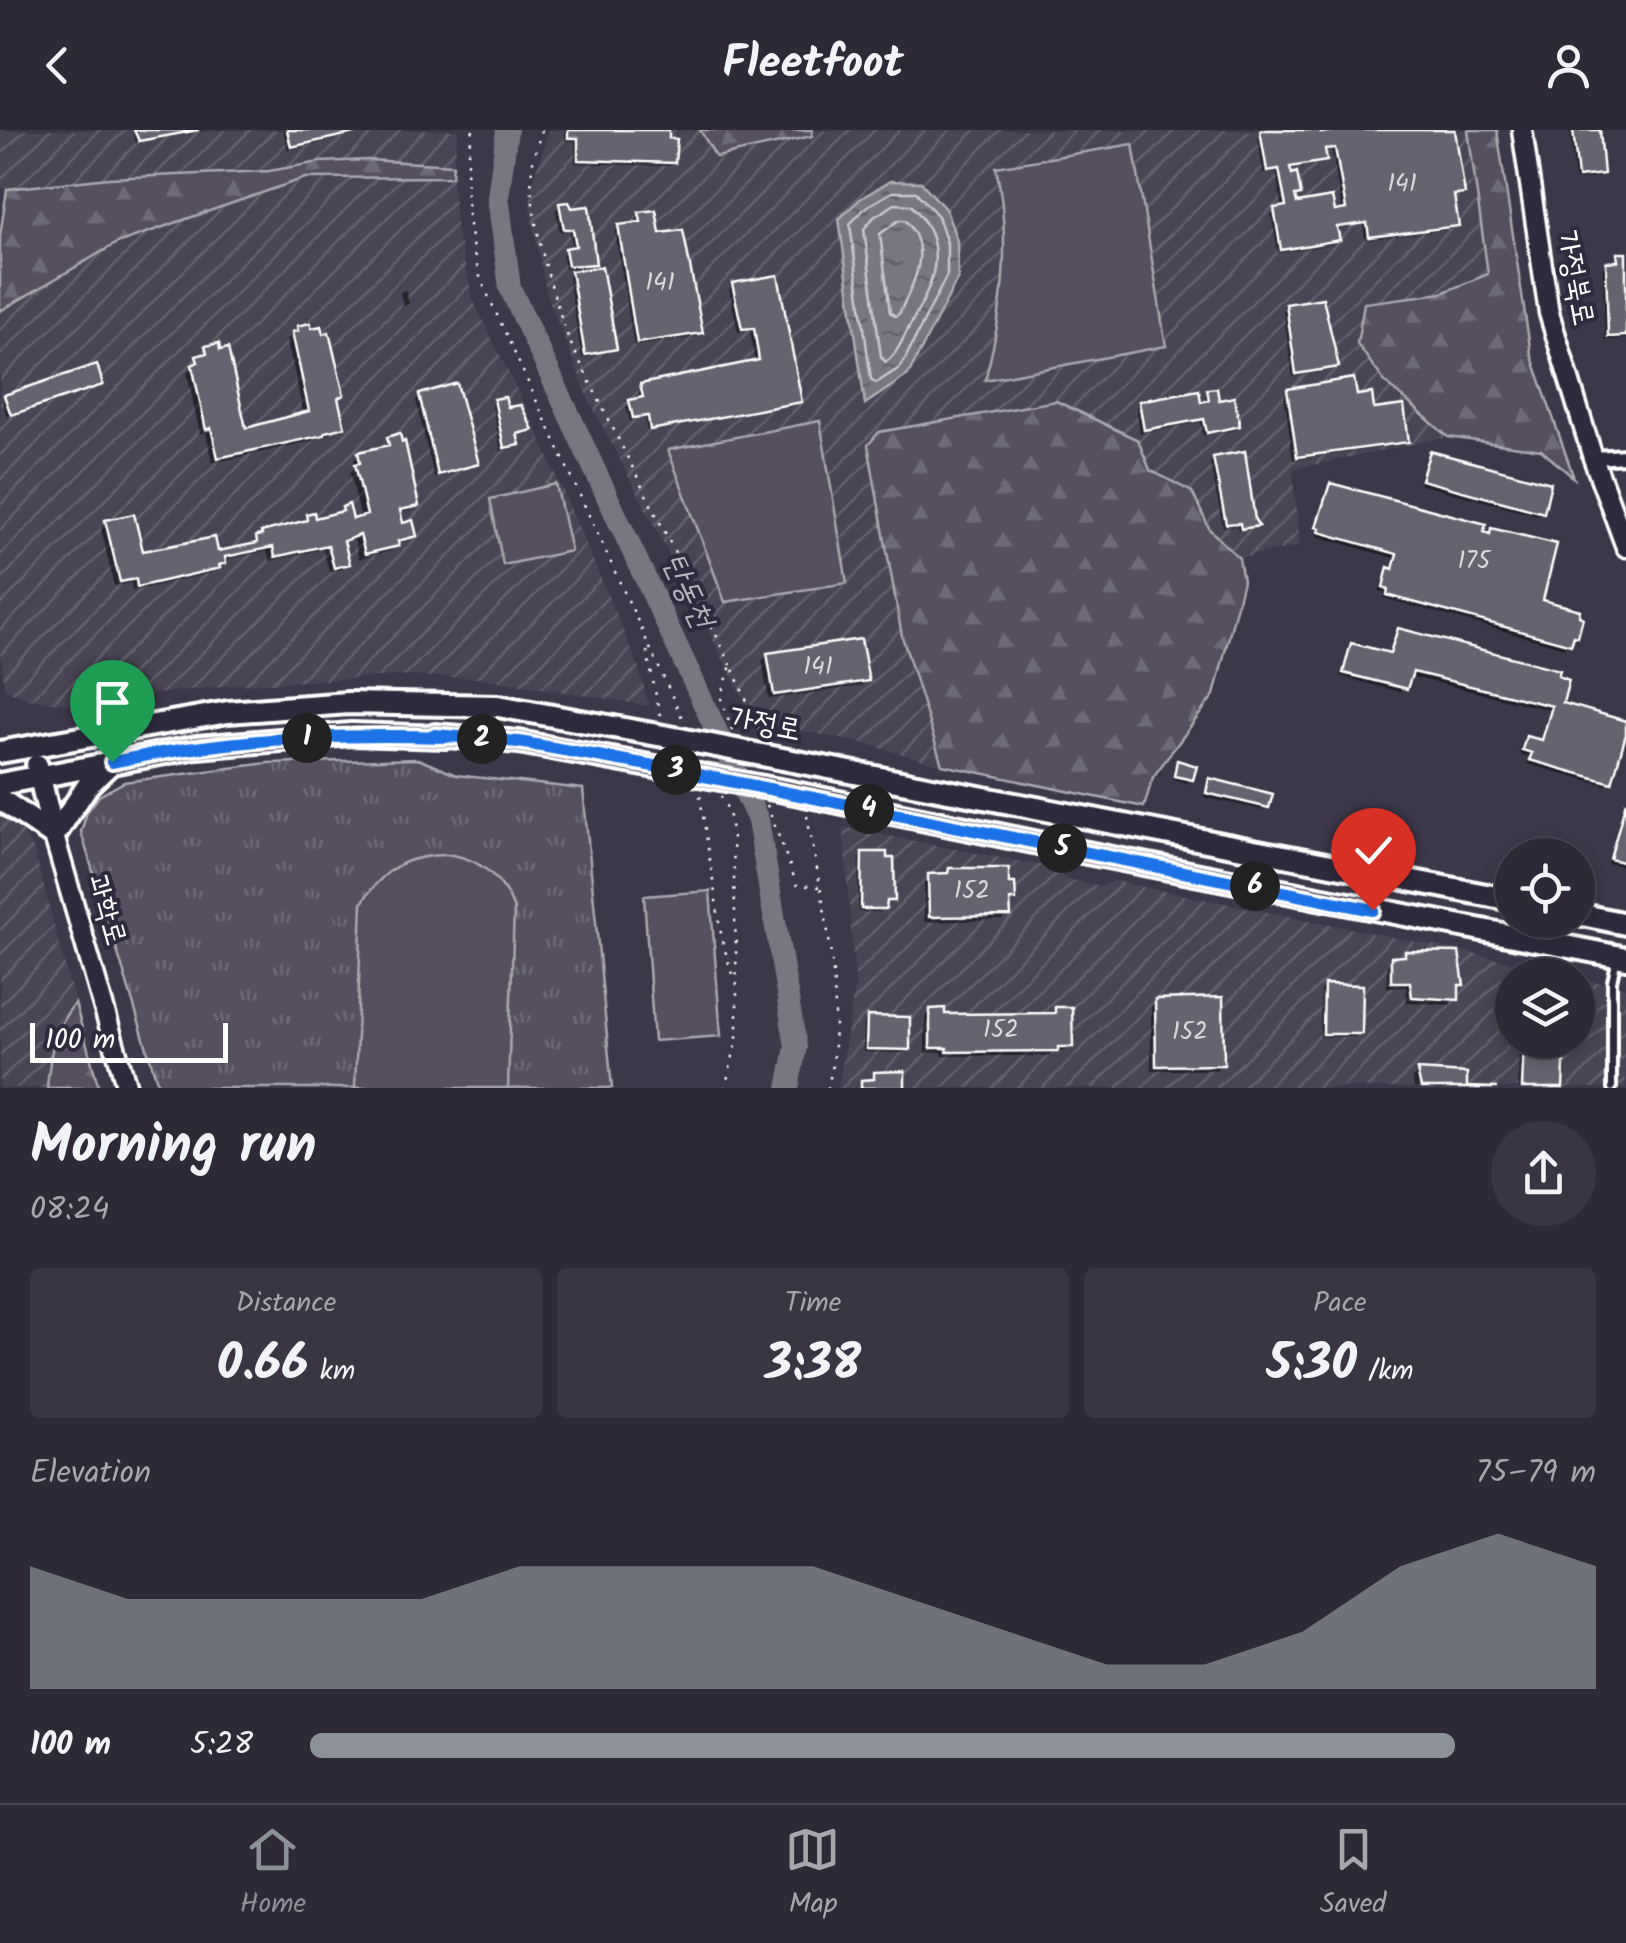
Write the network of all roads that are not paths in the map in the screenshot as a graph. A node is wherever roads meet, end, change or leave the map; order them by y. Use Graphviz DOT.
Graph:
graph roads {
  1 [pos="1522,130"];
  2 [pos="1626,456"];
  3 [pos="1594,458"];
  4 [pos="1626,547"];
  5 [pos="33,746"];
  6 [pos="0,752"];
  7 [pos="112,762"];
  8 [pos="40,776"];
  9 [pos="0,784"];
  10 [pos="0,799"];
  11 [pos="54,836"];
  12 [pos="1495,897"];
  13 [pos="1595,918"];
  14 [pos="1626,924"];
  15 [pos="1621,957"];
  16 [pos="127,1088"];
  17 [pos="1612,1088"];
  1 -- 3 [label="main road, 가정북로"];
  2 -- 3 [label="street"];
  3 -- 4 [label="main road, 가정북로"];
  5 -- 6 [label="main road, 가정로"];
  5 -- 8 [label="main road, 과학로"];
  5 -- 12 [label="main road, 가정로, bridge"];
  7 -- 8 [label="main road"];
  7 -- 11 [label="main road"];
  7 -- 15 [label="main road, 가정로, bridge"];
  8 -- 9 [label="main road"];
  8 -- 11 [label="main road, 과학로"];
  10 -- 11 [label="main road"];
  11 -- 16 [label="main road, 과학로"];
  13 -- 14 [label="main road"];
  15 -- 17 [label="lane"];
}
